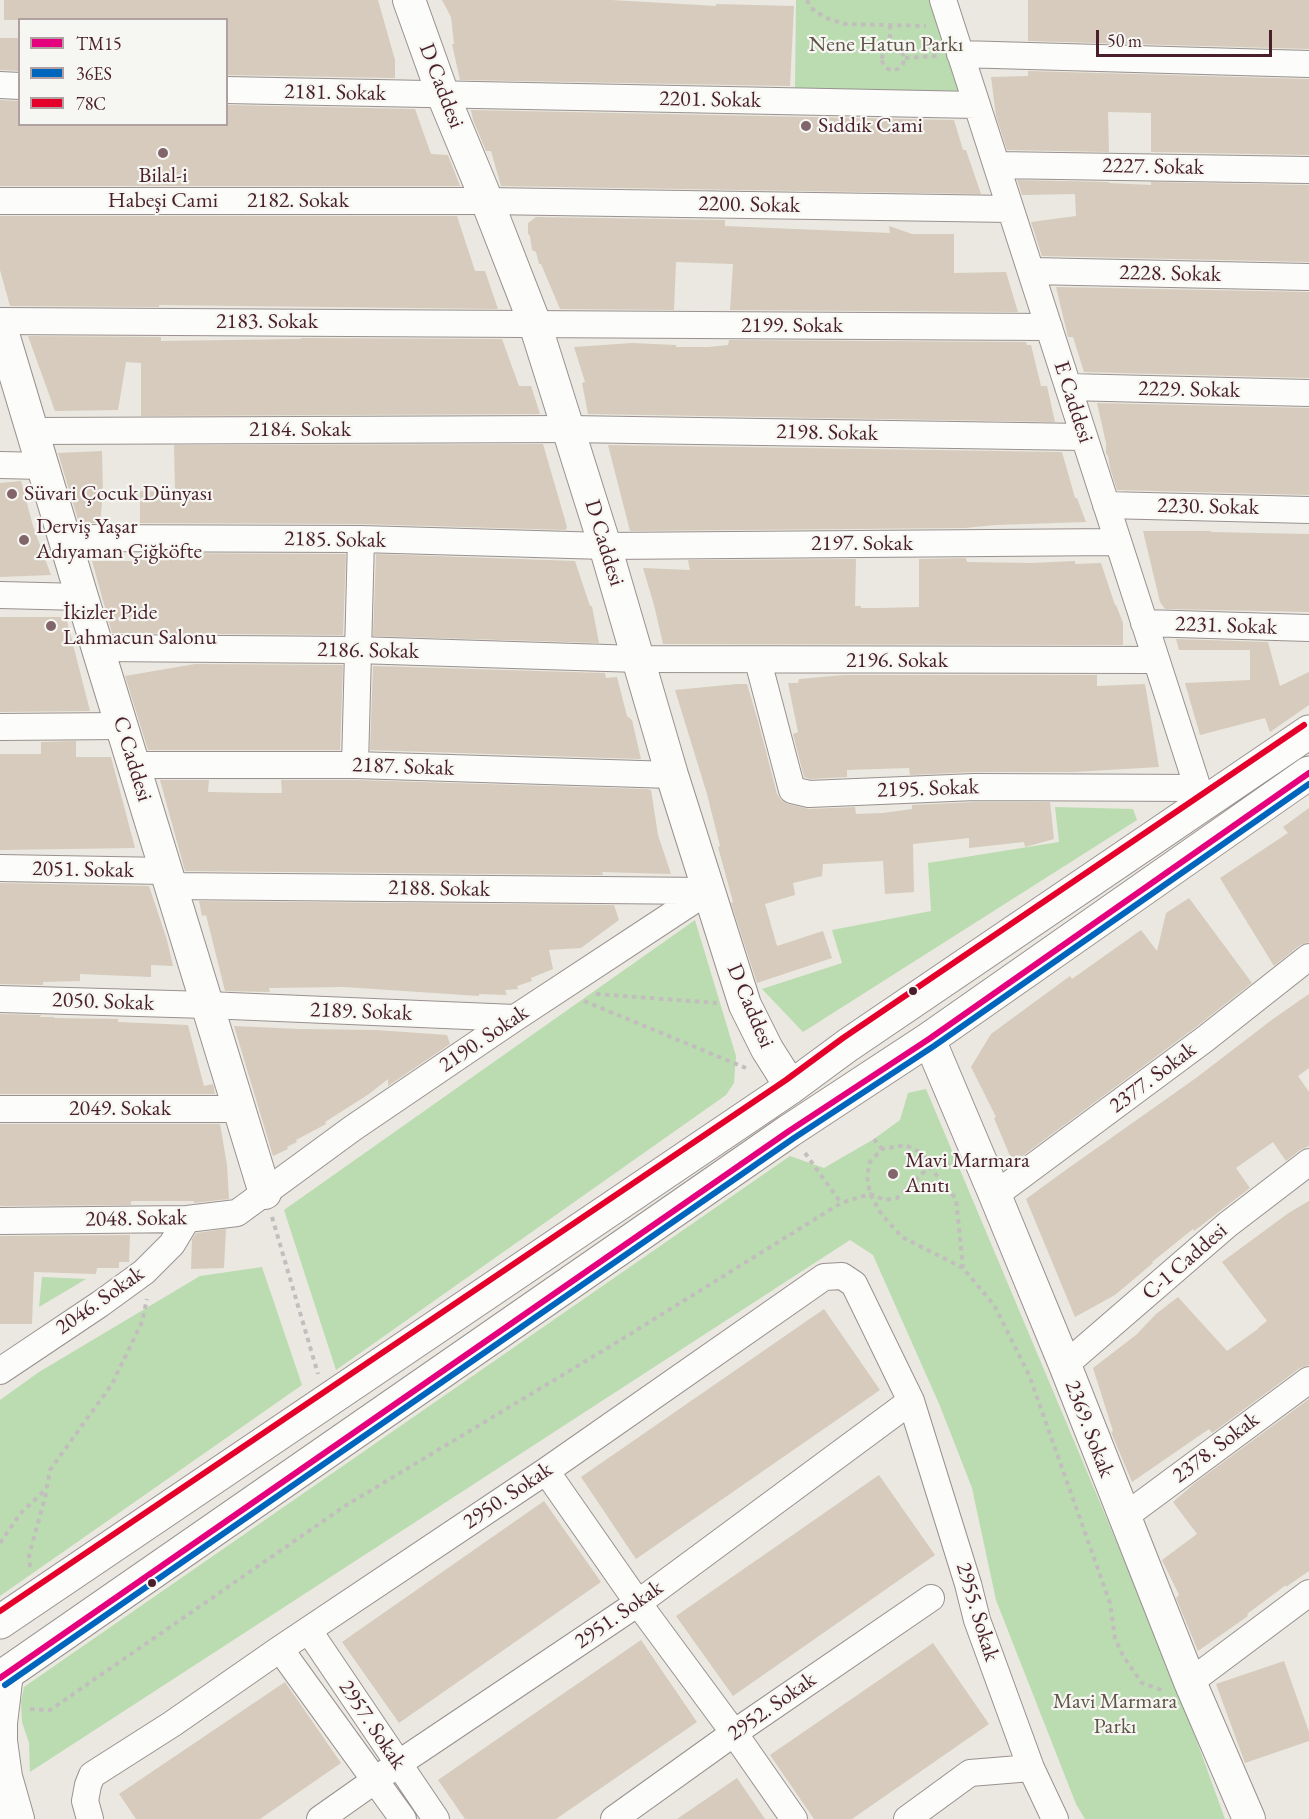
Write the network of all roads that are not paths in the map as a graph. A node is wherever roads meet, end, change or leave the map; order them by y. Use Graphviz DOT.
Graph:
graph roads {
  1 [pos="409,0"];
  2 [pos="943,0"];
  3 [pos="960,54"];
  4 [pos="1309,64"];
  5 [pos="0,85"];
  6 [pos="18,86"];
  7 [pos="228,90"];
  8 [pos="442,95"];
  9 [pos="977,105"];
  10 [pos="997,165"];
  11 [pos="1309,170"];
  12 [pos="0,201"];
  13 [pos="487,201"];
  14 [pos="1010,209"];
  15 [pos="1032,270"];
  16 [pos="1309,277"];
  17 [pos="0,322"];
  18 [pos="535,324"];
  19 [pos="1049,327"];
  20 [pos="1068,387"];
  21 [pos="1309,393"];
  22 [pos="569,429"];
  23 [pos="31,431"];
  24 [pos="1084,438"];
  25 [pos="0,465"];
  26 [pos="43,466"];
  27 [pos="1106,505"];
  28 [pos="1309,510"];
  29 [pos="64,538"];
  30 [pos="361,539"];
  31 [pos="1118,542"];
  32 [pos="605,546"];
  33 [pos="0,596"];
  34 [pos="82,597"];
  35 [pos="1144,623"];
  36 [pos="1309,628"];
  37 [pos="97,648"];
  38 [pos="357,650"];
  39 [pos="638,660"];
  40 [pos="1156,660"];
  41 [pos="758,661"];
  42 [pos="121,726"];
  43 [pos="0,727"];
  44 [pos="1309,732"];
  45 [pos="134,765"];
  46 [pos="355,765"];
  47 [pos="1309,773"];
  48 [pos="672,775"];
  49 [pos="1201,796"];
  50 [pos="0,868"];
  51 [pos="168,879"];
  52 [pos="708,891"];
  53 [pos="1309,957"];
  54 [pos="0,999"];
  55 [pos="207,1005"];
  56 [pos="515,1018"];
  57 [pos="929,1039"];
  58 [pos="791,1087"];
  59 [pos="0,1109"];
  60 [pos="240,1109"];
  61 [pos="800,1124"];
  62 [pos="1309,1162"];
  63 [pos="265,1193"];
  64 [pos="995,1195"];
  65 [pos="187,1219"];
  66 [pos="0,1221"];
  67 [pos="531,1310"];
  68 [pos="0,1348"];
  69 [pos="27,1352"];
  70 [pos="1065,1365"];
  71 [pos="0,1371"];
  72 [pos="1309,1380"];
  73 [pos="911,1401"];
  74 [pos="546,1471"];
  75 [pos="1124,1517"];
  76 [pos="1309,1593"];
  77 [pos="931,1598"];
  78 [pos="638,1603"];
  79 [pos="0,1622"];
  80 [pos="309,1631"];
  81 [pos="280,1648"];
  82 [pos="1190,1682"];
  83 [pos="3,1684"];
  84 [pos="734,1733"];
  85 [pos="398,1764"];
  86 [pos="1031,1768"];
  87 [pos="375,1781"];
  88 [pos="0,1800"];
  89 [pos="11,1819"];
  90 [pos="18,1819"];
  91 [pos="90,1819"];
  92 [pos="321,1819"];
  93 [pos="403,1819"];
  94 [pos="436,1819"];
  95 [pos="614,1819"];
  96 [pos="794,1819"];
  97 [pos="907,1819"];
  98 [pos="1055,1819"];
  99 [pos="1249,1819"];
  1 -- 8 [label="street, D Caddesi"];
  2 -- 3 [label="street, E Caddesi"];
  3 -- 4 [label="street"];
  3 -- 9 [label="street, E Caddesi"];
  5 -- 6 [label="street"];
  7 -- 8 [label="street, 2181. Sokak"];
  8 -- 9 [label="street, 2201. Sokak"];
  8 -- 13 [label="street, D Caddesi"];
  9 -- 10 [label="street, E Caddesi"];
  10 -- 11 [label="street, 2227. Sokak"];
  10 -- 14 [label="street, E Caddesi"];
  12 -- 13 [label="street, 2182. Sokak"];
  13 -- 14 [label="street, 2200. Sokak"];
  13 -- 18 [label="street, D Caddesi"];
  14 -- 15 [label="street, E Caddesi"];
  15 -- 16 [label="street, 2228. Sokak"];
  15 -- 19 [label="street, E Caddesi"];
  17 -- 18 [label="street, 2183. Sokak"];
  17 -- 23 [label="street, C Caddesi"];
  18 -- 19 [label="street, 2199. Sokak"];
  18 -- 22 [label="street, D Caddesi"];
  19 -- 20 [label="street, E Caddesi"];
  20 -- 21 [label="street, 2229. Sokak"];
  20 -- 24 [label="street, E Caddesi"];
  22 -- 23 [label="street, 2184. Sokak"];
  22 -- 24 [label="street, 2198. Sokak"];
  22 -- 32 [label="street, D Caddesi"];
  23 -- 26 [label="street, C Caddesi"];
  24 -- 27 [label="street, E Caddesi"];
  25 -- 26 [label="street"];
  26 -- 29 [label="street, C Caddesi"];
  27 -- 28 [label="street, 2230. Sokak"];
  27 -- 31 [label="street, E Caddesi"];
  29 -- 30 [label="street, 2185. Sokak"];
  29 -- 34 [label="street, C Caddesi"];
  30 -- 32 [label="street, 2185. Sokak"];
  30 -- 38 [label="street"];
  31 -- 32 [label="street, 2197. Sokak"];
  31 -- 35 [label="street, E Caddesi"];
  32 -- 39 [label="street, D Caddesi"];
  33 -- 34 [label="street"];
  34 -- 37 [label="street, C Caddesi"];
  35 -- 36 [label="street, 2231. Sokak"];
  35 -- 40 [label="street, E Caddesi"];
  37 -- 38 [label="street, 2186. Sokak"];
  37 -- 42 [label="street, C Caddesi"];
  38 -- 39 [label="street, 2186. Sokak"];
  38 -- 46 [label="street"];
  39 -- 41 [label="street, 2196. Sokak"];
  39 -- 48 [label="street, D Caddesi"];
  40 -- 41 [label="street, 2196. Sokak"];
  40 -- 49 [label="street, E Caddesi"];
  41 -- 49 [label="street, 2195. Sokak"];
  42 -- 43 [label="street"];
  42 -- 45 [label="street, C Caddesi"];
  44 -- 49 [label="main road"];
  45 -- 46 [label="street, 2187. Sokak"];
  45 -- 51 [label="street, C Caddesi"];
  46 -- 48 [label="street, 2187. Sokak"];
  47 -- 57 [label="main road"];
  48 -- 52 [label="street, D Caddesi"];
  49 -- 58 [label="main road"];
  50 -- 51 [label="street, 2051. Sokak"];
  51 -- 52 [label="street, 2188. Sokak"];
  51 -- 55 [label="street, C Caddesi"];
  52 -- 56 [label="street, 2190. Sokak"];
  52 -- 58 [label="street, D Caddesi"];
  53 -- 64 [label="street, 2377. Sokak"];
  54 -- 55 [label="street, 2050. Sokak"];
  55 -- 56 [label="street, 2189. Sokak"];
  55 -- 60 [label="street, C Caddesi"];
  56 -- 63 [label="street, 2190. Sokak"];
  57 -- 61 [label="main road"];
  57 -- 64 [label="street, 2369. Sokak"];
  58 -- 61 [label="main road"];
  58 -- 67 [label="main road"];
  58 -- 79 [label="main road"];
  59 -- 60 [label="street, 2049. Sokak"];
  60 -- 63 [label="street, C Caddesi"];
  61 -- 67 [label="main road"];
  62 -- 70 [label="street, C-1 Caddesi"];
  63 -- 65 [label="street, 2048. Sokak"];
  64 -- 70 [label="street, 2369. Sokak"];
  65 -- 66 [label="street, 2048. Sokak"];
  65 -- 69 [label="street, 2046. Sokak"];
  67 -- 83 [label="main road"];
  68 -- 69 [label="street"];
  69 -- 71 [label="street, 2046. Sokak"];
  70 -- 75 [label="street, 2369. Sokak"];
  72 -- 75 [label="street, 2378. Sokak"];
  73 -- 74 [label="street, 2950. Sokak"];
  73 -- 78 [label="street, 2951. Sokak"];
  73 -- 86 [label="street, 2955. Sokak"];
  74 -- 78 [label="street"];
  74 -- 80 [label="street, 2950. Sokak"];
  75 -- 82 [label="street, 2369. Sokak"];
  76 -- 82 [label="street"];
  77 -- 84 [label="street, 2952. Sokak"];
  78 -- 84 [label="street"];
  78 -- 85 [label="street, 2951. Sokak"];
  80 -- 81 [label="street, 2950. Sokak"];
  80 -- 85 [label="street, 2957. Sokak"];
  81 -- 87 [label="street, 2957. Sokak"];
  81 -- 91 [label="street, 2950. Sokak"];
  82 -- 99 [label="street, 2369. Sokak"];
  83 -- 90 [label="street"];
  84 -- 95 [label="street, 2952. Sokak"];
  84 -- 96 [label="street"];
  85 -- 87 [label="street, 2951. Sokak"];
  85 -- 94 [label="street, 2957. Sokak"];
  86 -- 97 [label="street"];
  86 -- 98 [label="street, 2955. Sokak"];
  87 -- 92 [label="street, 2951. Sokak"];
  87 -- 93 [label="street, 2957. Sokak"];
  88 -- 89 [label="street"];
}
